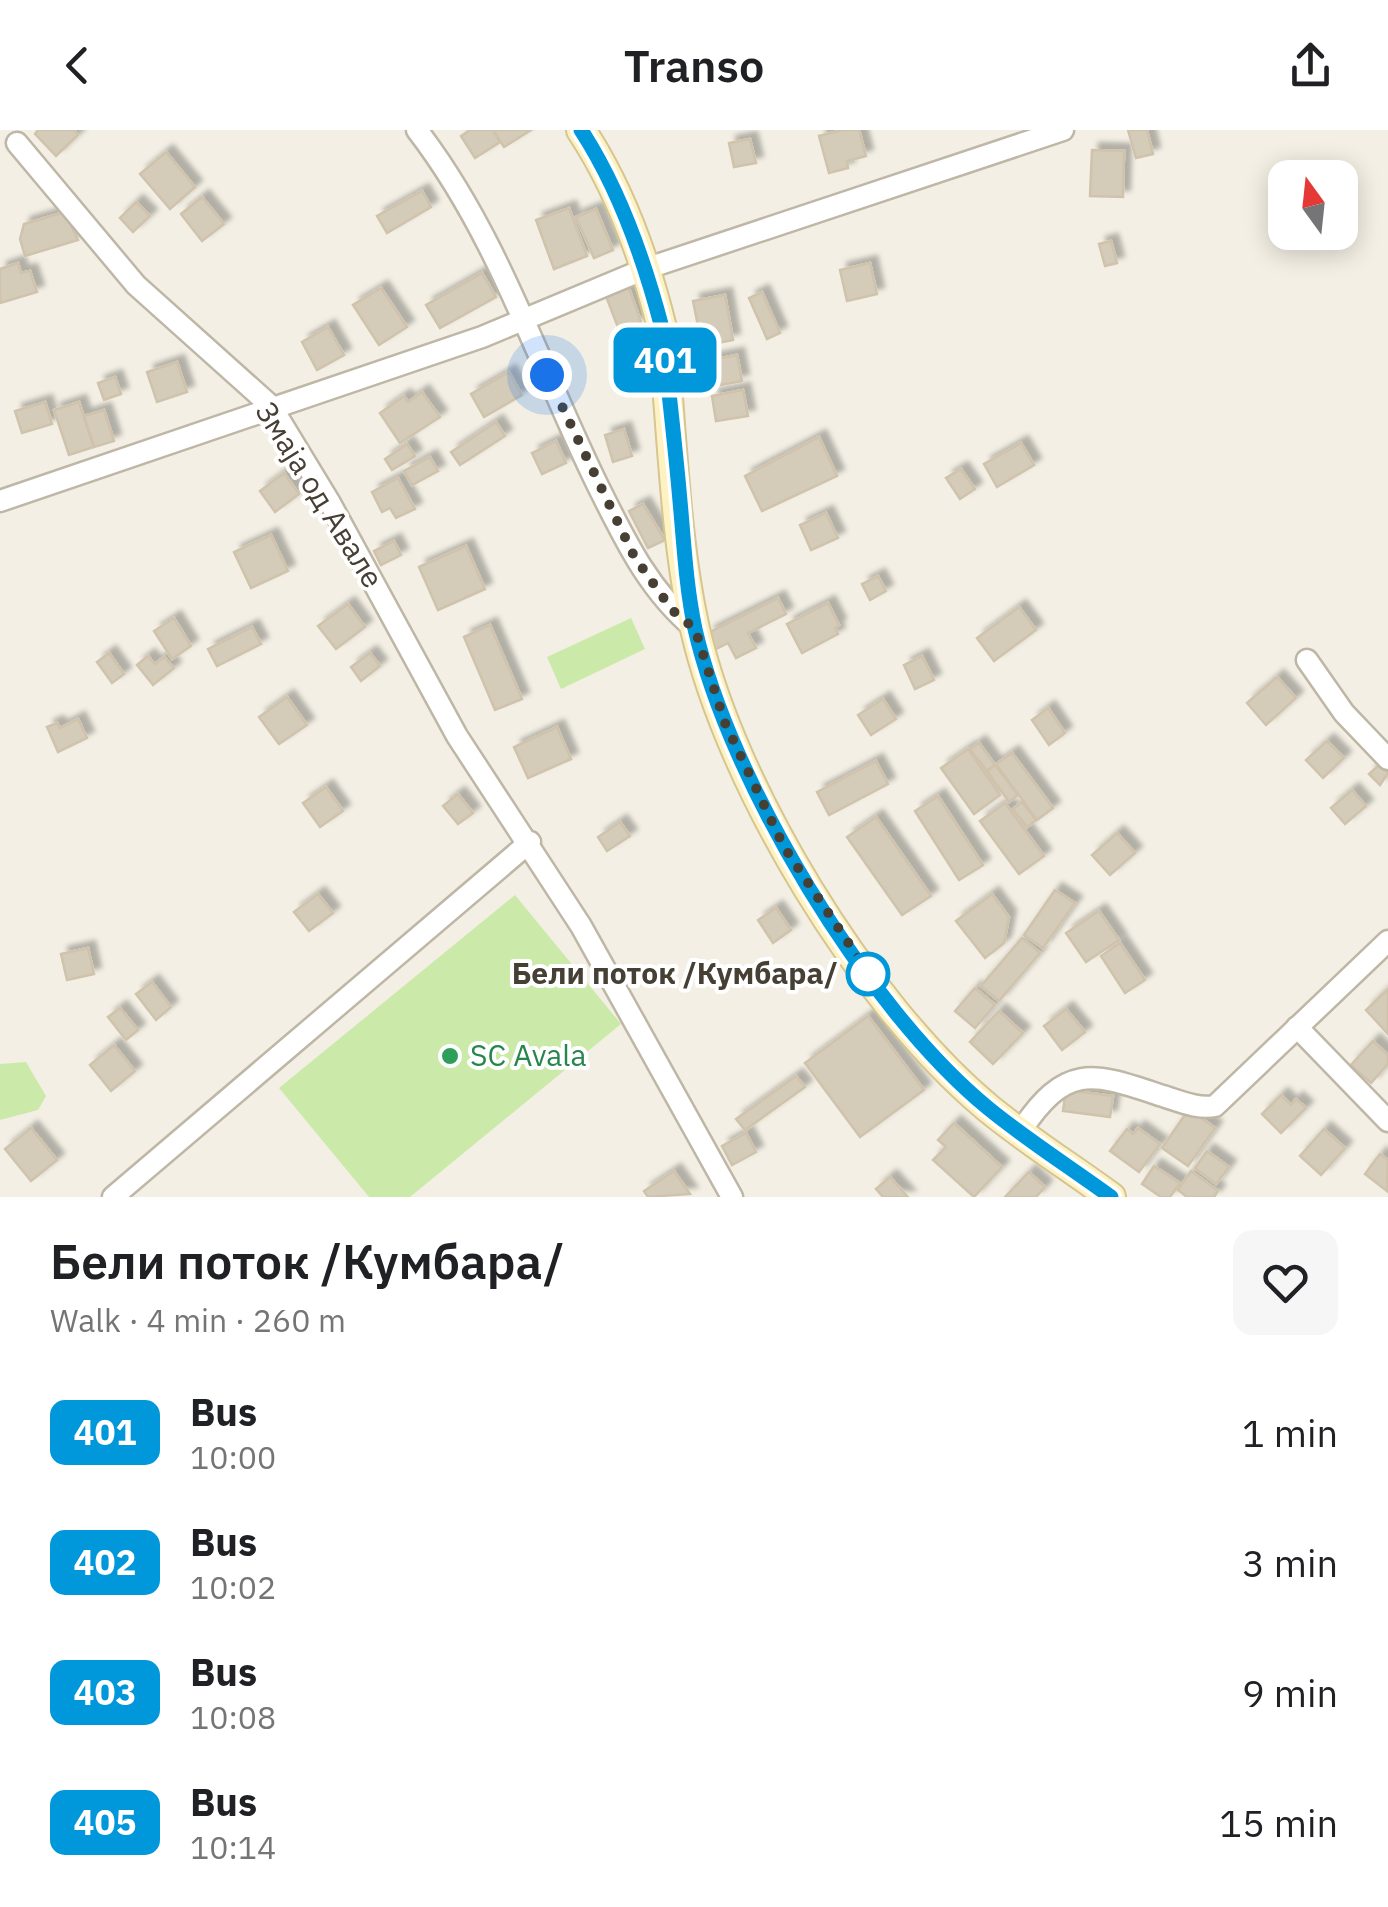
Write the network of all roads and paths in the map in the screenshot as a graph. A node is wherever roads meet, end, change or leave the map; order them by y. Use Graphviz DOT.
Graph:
graph roads {
  1 [pos="417,130"];
  2 [pos="581,130"];
  3 [pos="1063,130"];
  4 [pos="17,144"];
  5 [pos="645,268"];
  6 [pos="522,318"];
  7 [pos="271,406"];
  8 [pos="0,500"];
  9 [pos="695,629"];
  10 [pos="1307,660"];
  11 [pos="1388,758"];
  12 [pos="530,842"];
  13 [pos="1388,941"];
  14 [pos="1297,1027"];
  15 [pos="1388,1120"];
  16 [pos="1020,1132"];
  17 [pos="114,1197"];
  18 [pos="732,1197"];
  19 [pos="1110,1197"];
  1 -- 6 [label="street"];
  2 -- 5 [label="main road"];
  3 -- 5 [label="street"];
  4 -- 7 [label="street, Змаја од Авале"];
  5 -- 6 [label="street"];
  5 -- 9 [label="main road"];
  6 -- 7 [label="street"];
  6 -- 9 [label="street"];
  7 -- 8 [label="street"];
  7 -- 12 [label="street, Змаја од Авале"];
  9 -- 16 [label="main road"];
  10 -- 11 [label="street"];
  12 -- 17 [label="street"];
  12 -- 18 [label="street, Змаја од Авале"];
  13 -- 14 [label="street"];
  14 -- 15 [label="street"];
  14 -- 16 [label="street"];
  16 -- 19 [label="main road"];
}
